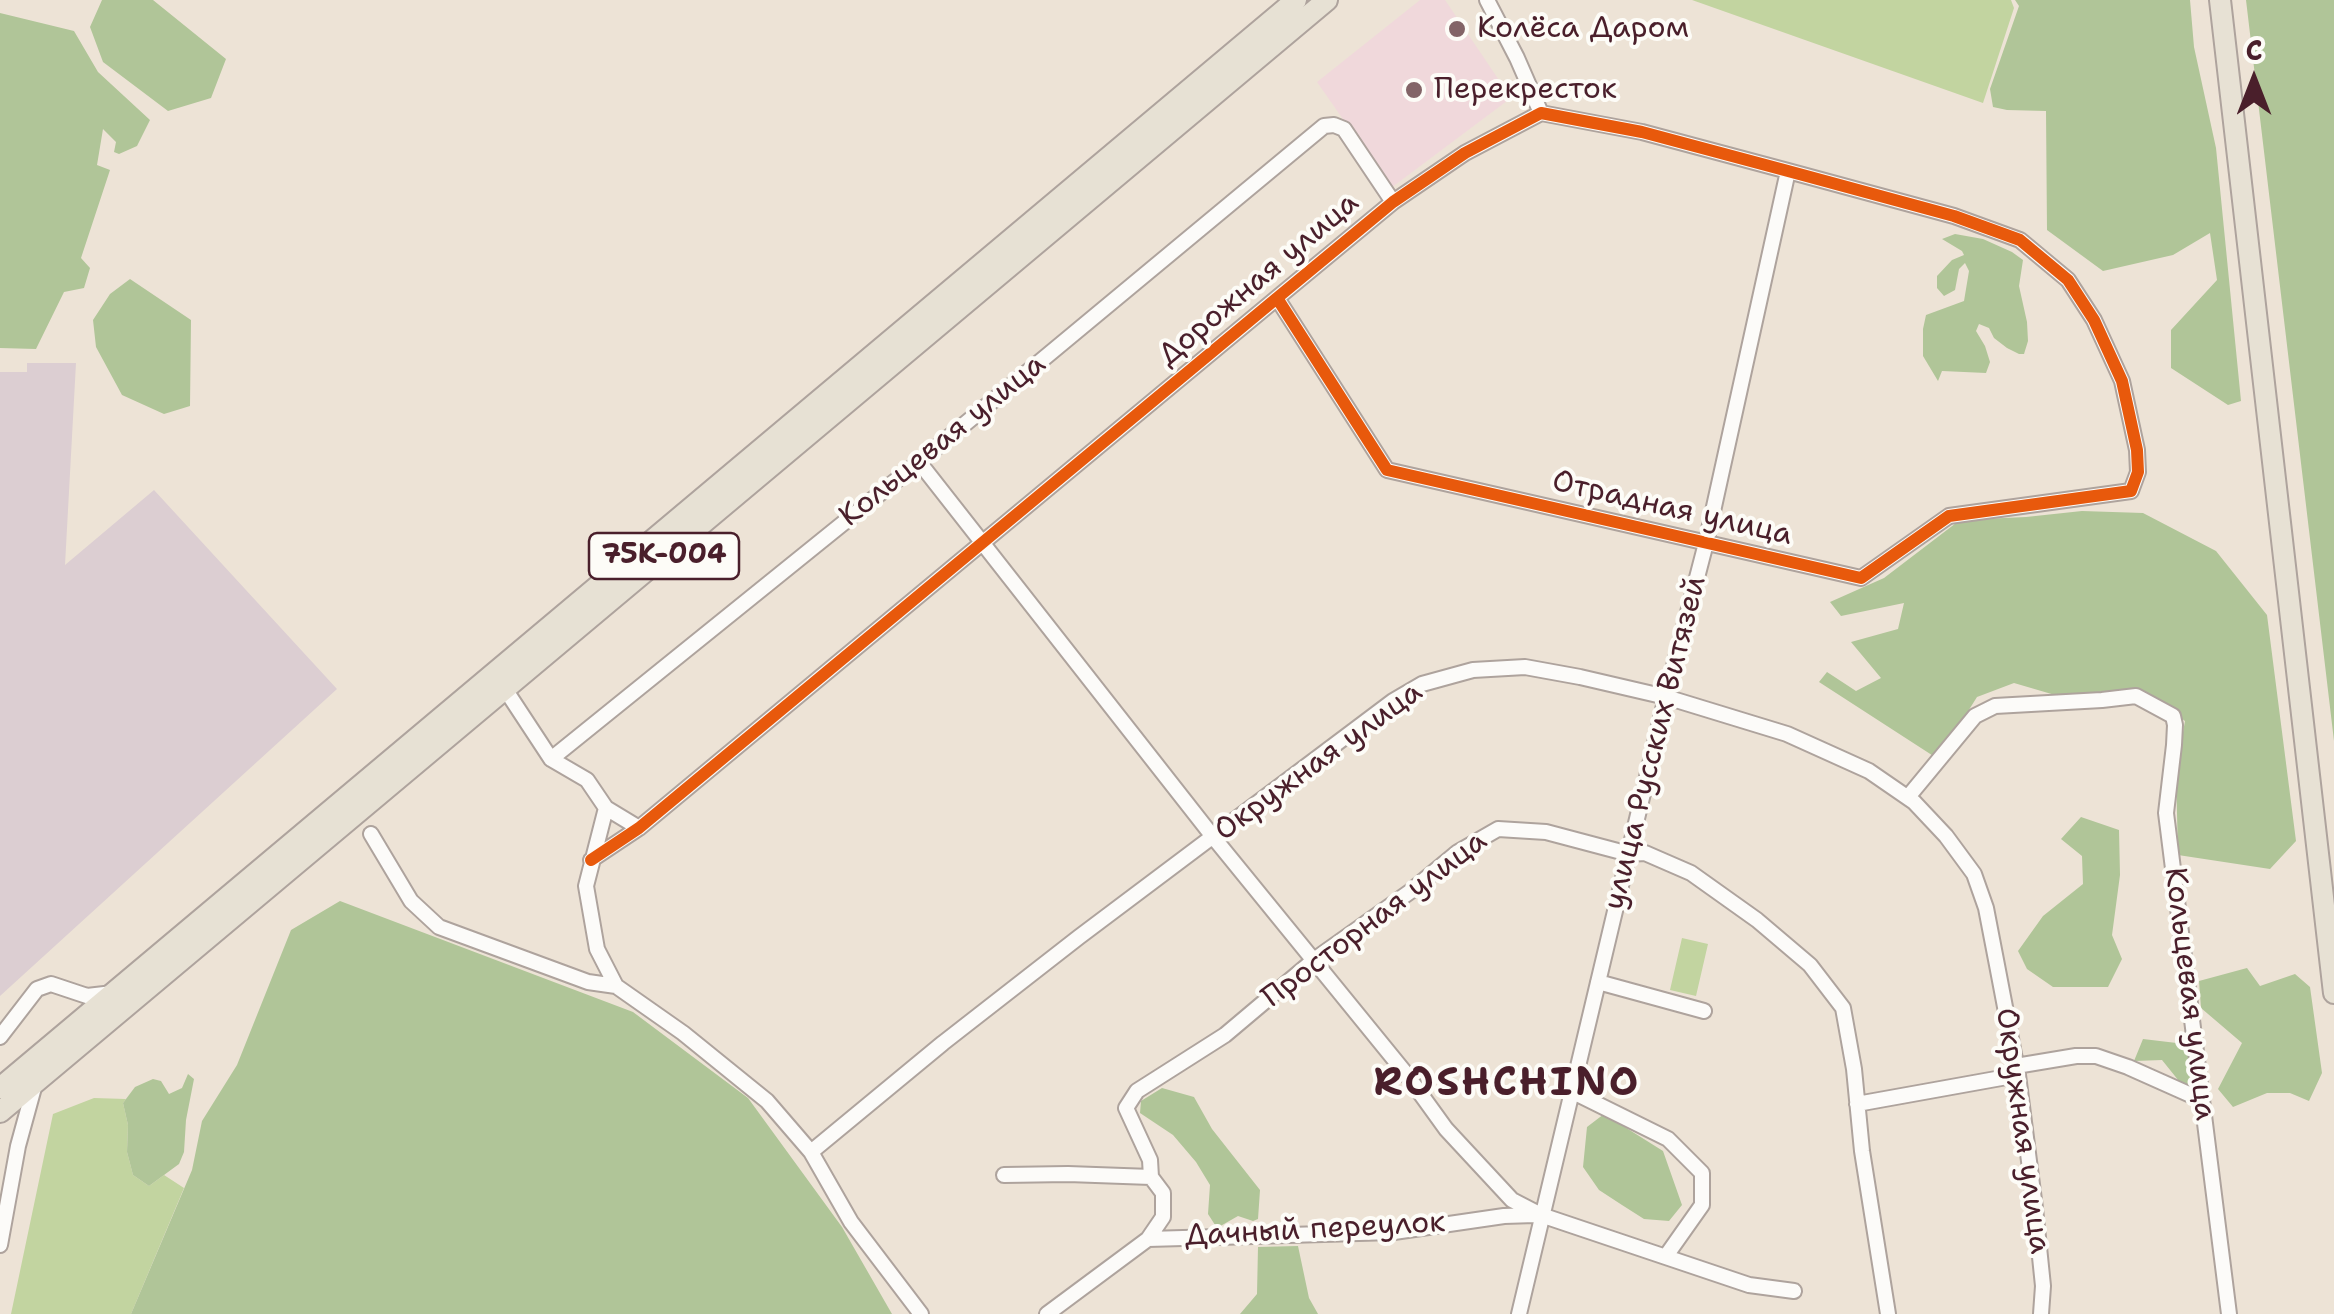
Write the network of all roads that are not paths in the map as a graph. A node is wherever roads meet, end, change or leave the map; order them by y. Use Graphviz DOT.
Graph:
graph roads {
  1 [pos="1296,0"];
  2 [pos="1327,0"];
  3 [pos="1487,0"];
  4 [pos="2220,0"];
  5 [pos="1541,113"];
  6 [pos="1788,170"];
  7 [pos="1393,202"];
  8 [pos="1276,298"];
  9 [pos="920,462"];
  10 [pos="982,542"];
  11 [pos="1706,543"];
  12 [pos="506,688"];
  13 [pos="1666,698"];
  14 [pos="551,758"];
  15 [pos="1908,797"];
  16 [pos="606,808"];
  17 [pos="638,828"];
  18 [pos="371,834"];
  19 [pos="1214,838"];
  20 [pos="1629,854"];
  21 [pos="591,860"];
  22 [pos="1314,960"];
  23 [pos="1598,982"];
  24 [pos="616,986"];
  25 [pos="72,992"];
  26 [pos="114,992"];
  27 [pos="2334,993"];
  28 [pos="1704,1011"];
  29 [pos="64,1035"];
  30 [pos="0,1037"];
  31 [pos="2017,1070"];
  32 [pos="36,1082"];
  33 [pos="0,1088"];
  34 [pos="1571,1092"];
  35 [pos="2202,1100"];
  36 [pos="1857,1104"];
  37 [pos="0,1112"];
  38 [pos="811,1152"];
  39 [pos="1004,1175"];
  40 [pos="1151,1177"];
  41 [pos="1541,1215"];
  42 [pos="1148,1239"];
  43 [pos="0,1245"];
  44 [pos="1666,1256"];
  45 [pos="1794,1290"];
  46 [pos="920,1314"];
  47 [pos="1047,1314"];
  48 [pos="1519,1314"];
  49 [pos="1888,1314"];
  50 [pos="2041,1314"];
  51 [pos="2229,1314"];
  1 -- 26 [label="highway, 75К-004"];
  2 -- 12 [label="highway, 75К-004"];
  3 -- 5 [label="street"];
  4 -- 27 [label="highway"];
  5 -- 6 [label="street"];
  5 -- 7 [label="street, Дорожная улица"];
  6 -- 11 [label="street, улица Русских Витязей"];
  6 -- 11 [label="street, Отрадная улица"];
  7 -- 8 [label="street, Дорожная улица"];
  7 -- 9 [label="street, Кольцевая улица"];
  8 -- 10 [label="street, Дорожная улица"];
  8 -- 11 [label="street, Отрадная улица"];
  9 -- 10 [label="street"];
  9 -- 14 [label="street, Кольцевая улица"];
  10 -- 17 [label="street, Дорожная улица"];
  10 -- 19 [label="street"];
  11 -- 13 [label="street, улица Русских Витязей"];
  12 -- 14 [label="street"];
  12 -- 32 [label="highway, 75К-004"];
  13 -- 15 [label="street, Окружная улица"];
  13 -- 19 [label="street, Окружная улица"];
  13 -- 20 [label="street, улица Русских Витязей"];
  14 -- 16 [label="street"];
  15 -- 31 [label="street, Окружная улица"];
  15 -- 35 [label="street, Кольцевая улица"];
  16 -- 17 [label="street"];
  16 -- 21 [label="street"];
  17 -- 21 [label="street, Дорожная улица"];
  18 -- 24 [label="street"];
  19 -- 22 [label="street"];
  19 -- 38 [label="street, Окружная улица"];
  20 -- 22 [label="street, Просторная улица"];
  20 -- 23 [label="street, улица Русских Витязей"];
  20 -- 36 [label="street, Просторная улица"];
  21 -- 24 [label="street"];
  22 -- 40 [label="street, Просторная улица"];
  22 -- 41 [label="street"];
  23 -- 28 [label="street"];
  23 -- 34 [label="street, улица Русских Витязей"];
  24 -- 38 [label="street"];
  25 -- 26 [label="street"];
  25 -- 29 [label="street"];
  25 -- 30 [label="street"];
  26 -- 29 [label="highway, 75К-004"];
  29 -- 33 [label="highway, 75К-004"];
  31 -- 35 [label="street"];
  31 -- 36 [label="street"];
  31 -- 50 [label="street, Окружная улица"];
  32 -- 37 [label="highway, 75К-004"];
  32 -- 43 [label="street"];
  34 -- 41 [label="street, улица Русских Витязей"];
  34 -- 44 [label="street"];
  35 -- 51 [label="street, Кольцевая улица"];
  36 -- 49 [label="street, Просторная улица"];
  38 -- 46 [label="street"];
  39 -- 40 [label="street"];
  40 -- 42 [label="street, Просторная улица"];
  41 -- 42 [label="street, Дачный переулок"];
  41 -- 44 [label="street"];
  41 -- 48 [label="street, улица Русских Витязей"];
  42 -- 47 [label="street"];
  44 -- 45 [label="street"];
}
